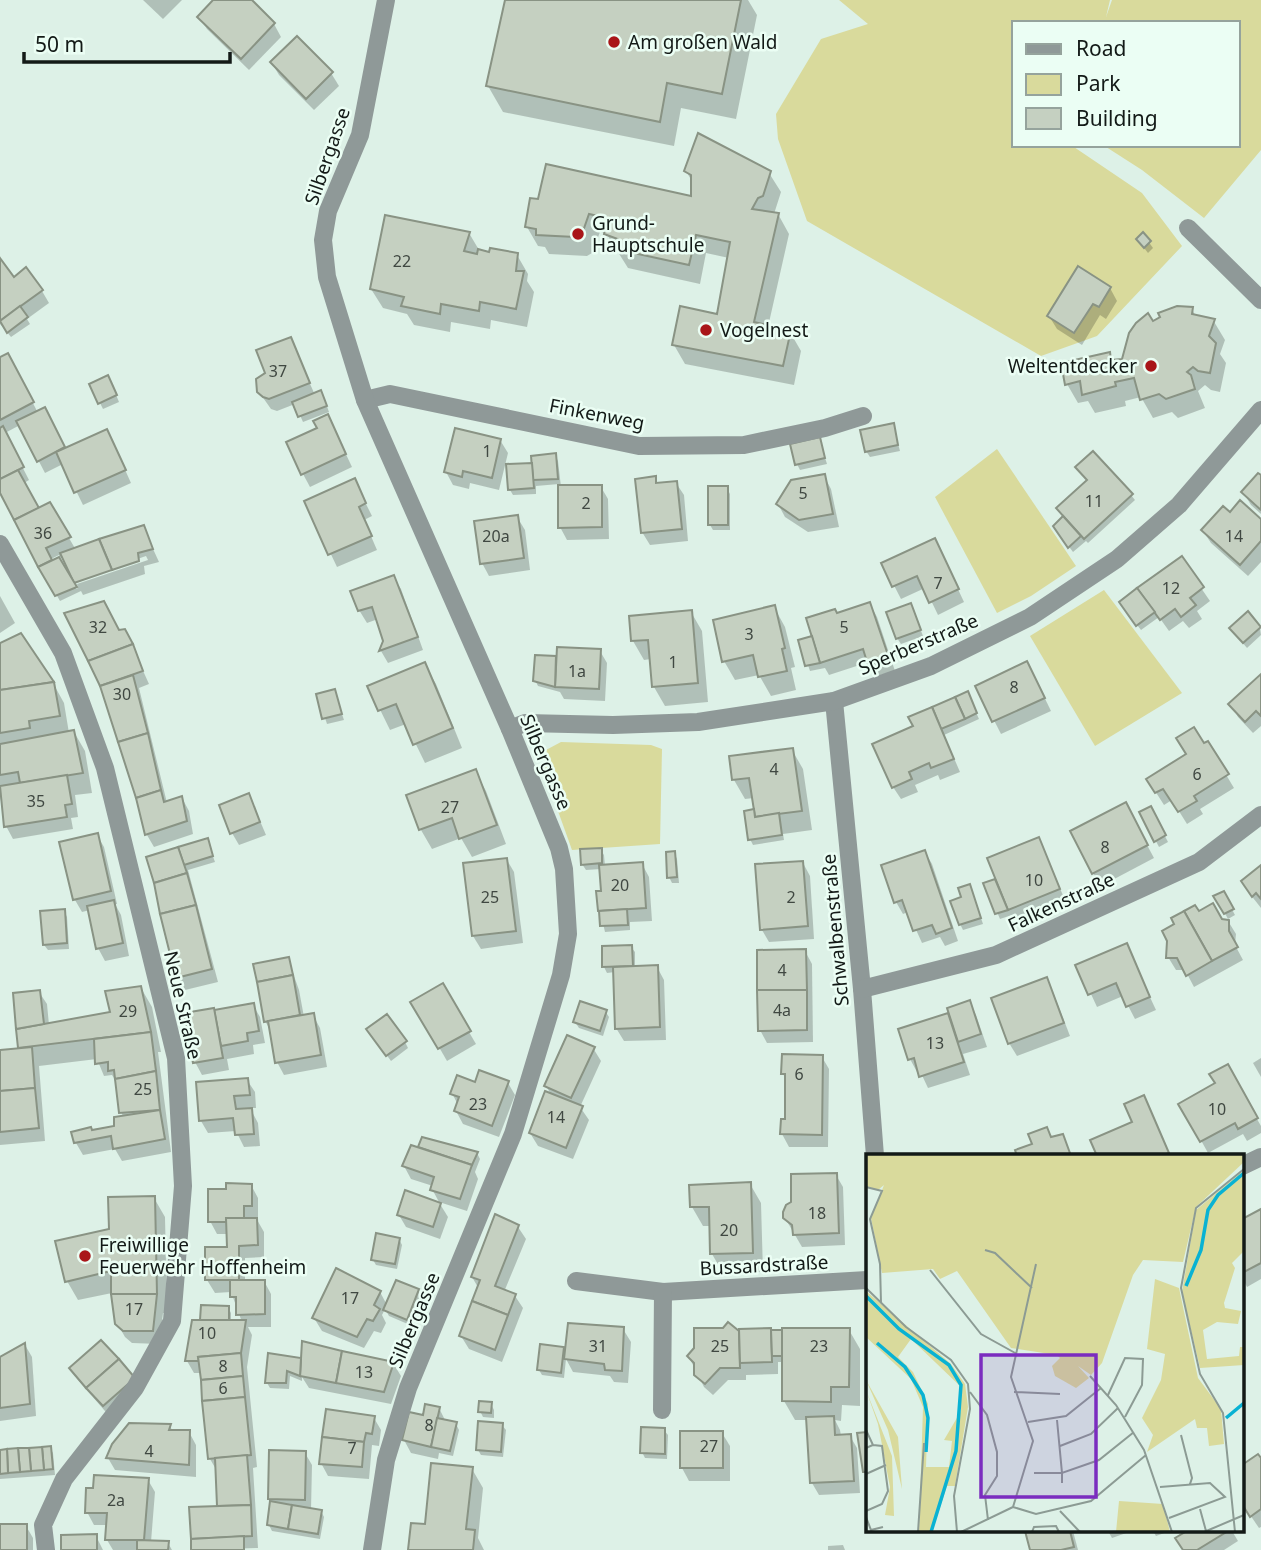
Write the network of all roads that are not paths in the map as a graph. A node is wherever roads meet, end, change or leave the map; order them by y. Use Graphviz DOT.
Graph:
graph roads {
  1 [pos="386,0"];
  2 [pos="1188,228"];
  3 [pos="1261,300"];
  4 [pos="365,400"];
  5 [pos="1261,410"];
  6 [pos="863,416"];
  7 [pos="0,544"];
  8 [pos="834,701"];
  9 [pos="510,729"];
  10 [pos="1261,815"];
  11 [pos="862,989"];
  12 [pos="875,1154"];
  13 [pos="1261,1157"];
  14 [pos="1244,1165"];
  15 [pos="866,1280"];
  16 [pos="576,1281"];
  17 [pos="663,1292"];
  18 [pos="662,1410"];
  19 [pos="46,1550"];
  20 [pos="373,1550"];
  1 -- 4 [label="street, Silbergasse"];
  2 -- 3 [label="street"];
  4 -- 6 [label="street, Finkenweg"];
  4 -- 9 [label="street, Silbergasse"];
  5 -- 8 [label="street, Sperberstraße"];
  7 -- 19 [label="street, Neue Straße"];
  8 -- 9 [label="street, Sperberstraße"];
  8 -- 11 [label="street, Schwalbenstraße"];
  9 -- 20 [label="street, Silbergasse"];
  10 -- 11 [label="street, Falkenstraße"];
  11 -- 12 [label="street, Schwalbenstraße"];
  13 -- 14 [label="street"];
  15 -- 17 [label="street, Bussardstraße"];
  16 -- 17 [label="street, Bussardstraße"];
  17 -- 18 [label="street"];
}
